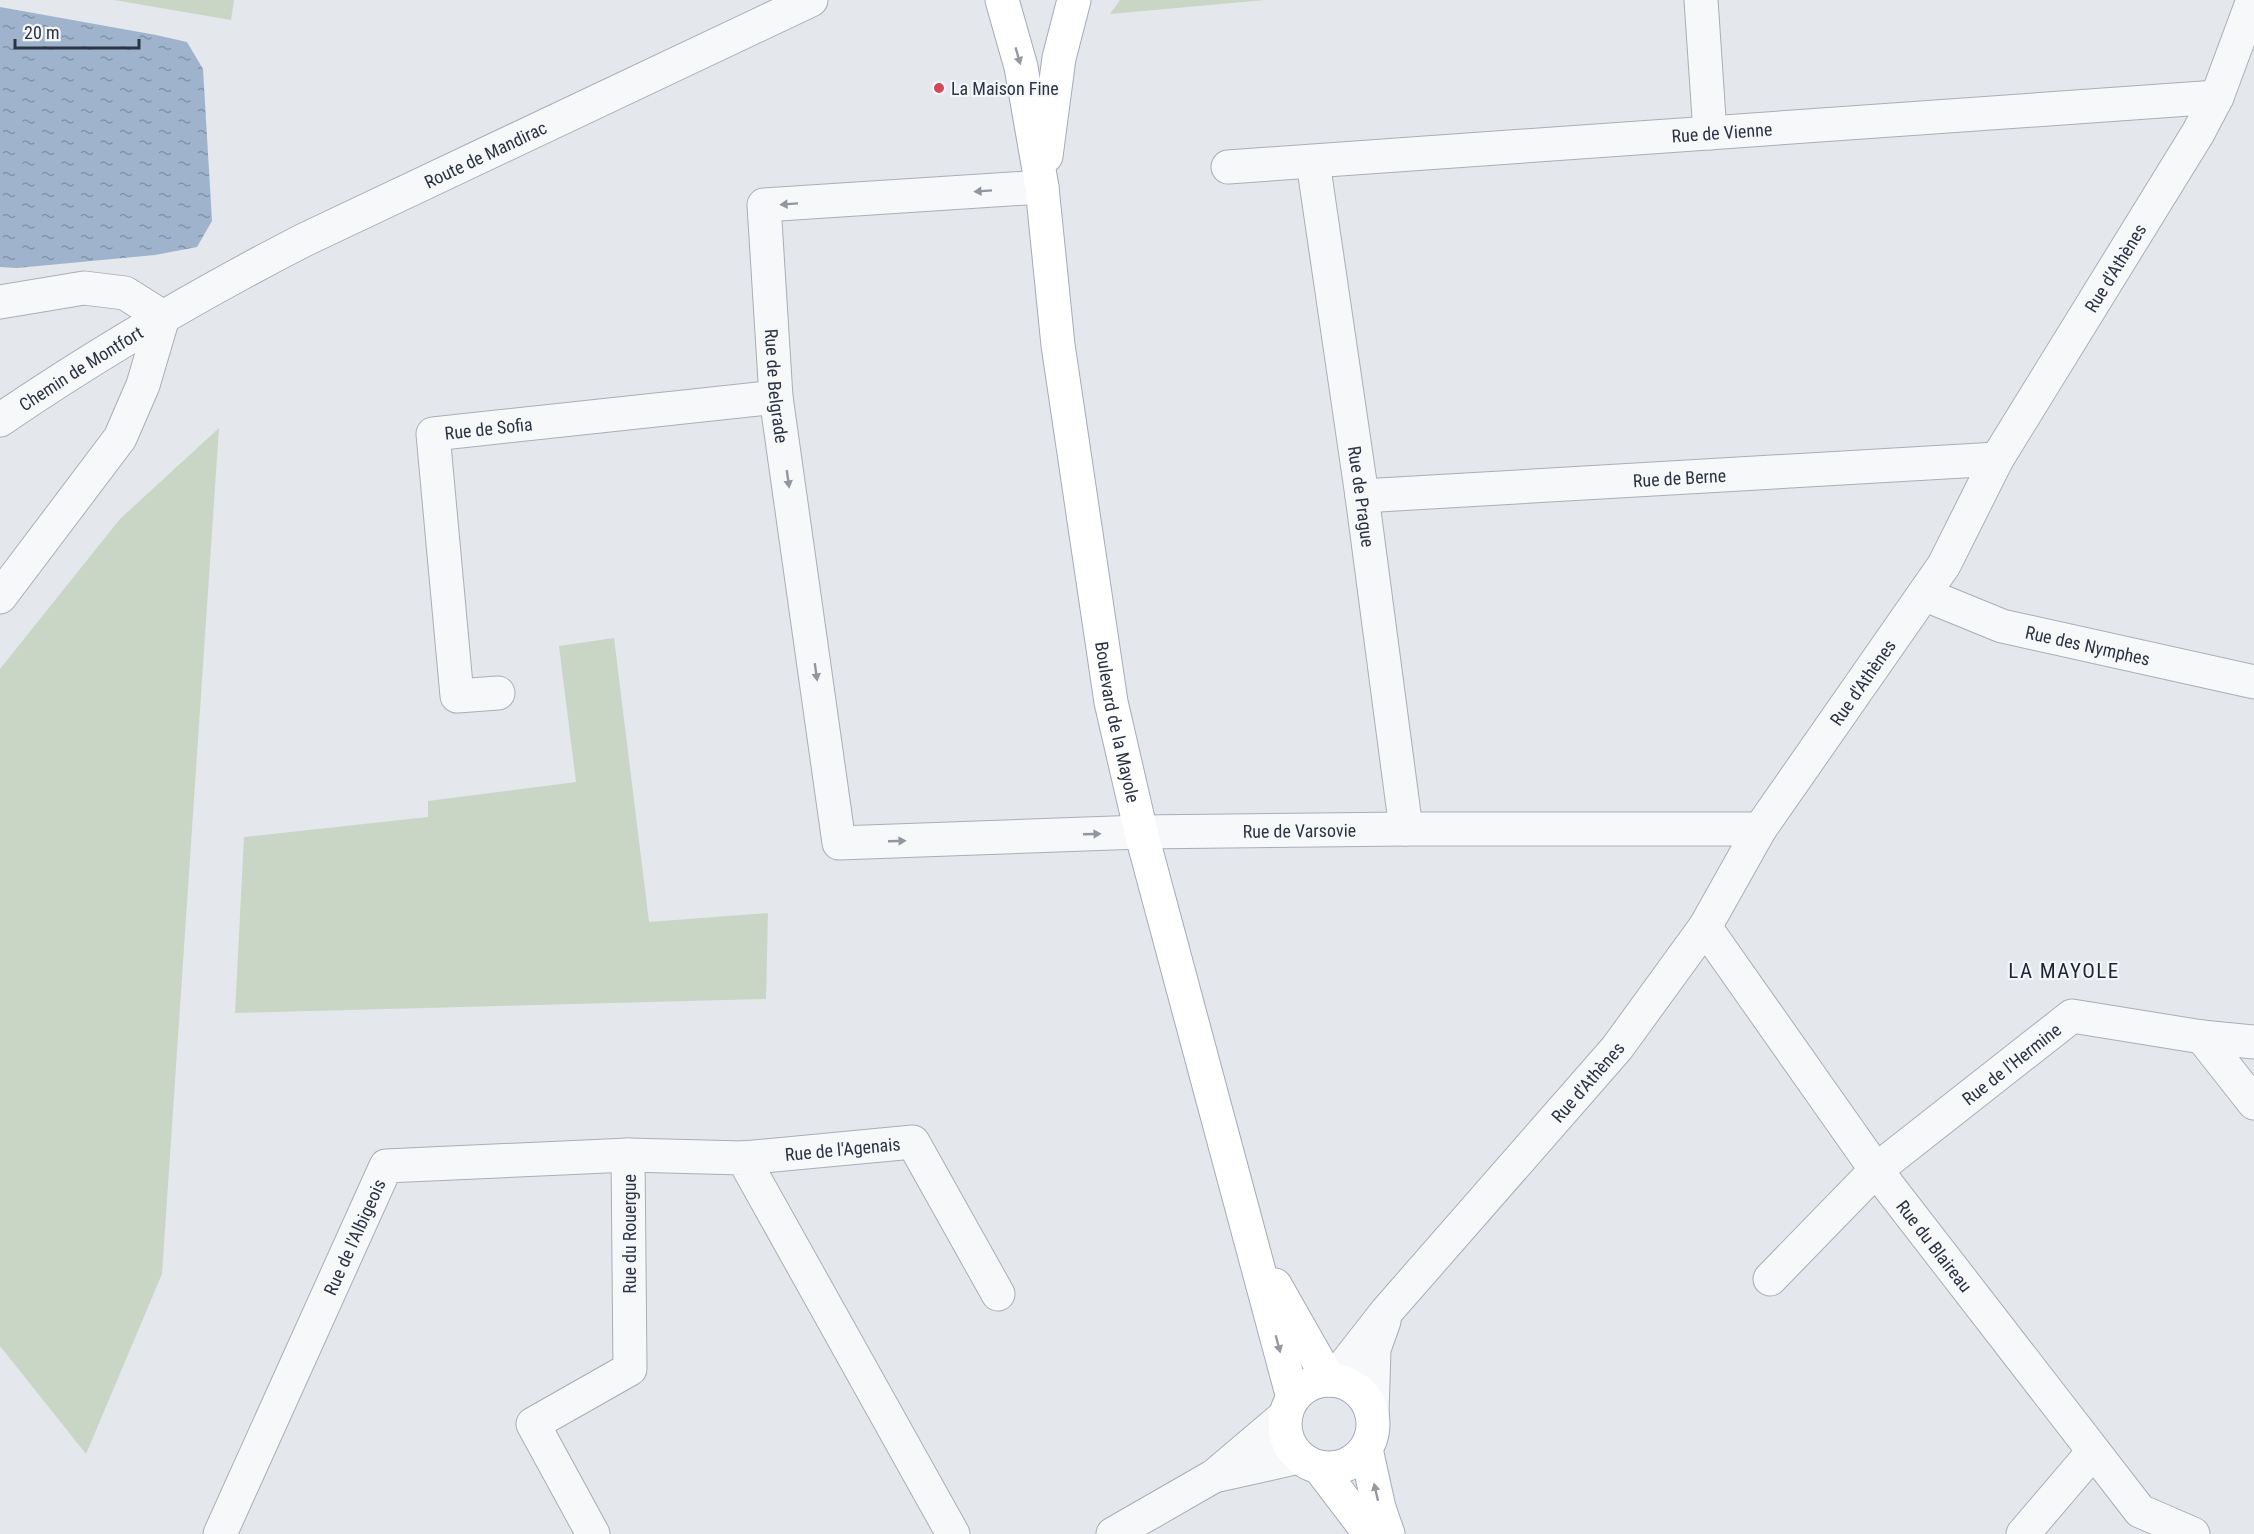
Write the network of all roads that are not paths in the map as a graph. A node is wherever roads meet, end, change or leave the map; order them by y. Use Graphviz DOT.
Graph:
graph roads {
  1 [pos="811,0"];
  2 [pos="1002,0"];
  3 [pos="1074,0"];
  4 [pos="1701,0"];
  5 [pos="2253,0"];
  6 [pos="2217,96"];
  7 [pos="1710,133"];
  8 [pos="1313,162"];
  9 [pos="1228,167"];
  10 [pos="1042,187"];
  11 [pos="0,302"];
  12 [pos="163,317"];
  13 [pos="776,397"];
  14 [pos="0,420"];
  15 [pos="1997,459"];
  16 [pos="1362,496"];
  17 [pos="1926,595"];
  18 [pos="0,597"];
  19 [pos="2254,682"];
  20 [pos="498,693"];
  21 [pos="1406,829"];
  22 [pos="1760,829"];
  23 [pos="1141,832"];
  24 [pos="839,843"];
  25 [pos="1705,927"];
  26 [pos="2202,1037"];
  27 [pos="2254,1042"];
  28 [pos="2254,1103"];
  29 [pos="628,1155"];
  30 [pos="743,1158"];
  31 [pos="1876,1170"];
  32 [pos="1254,1246"];
  33 [pos="1770,1280"];
  34 [pos="998,1294"];
  35 [pos="1387,1311"];
  36 [pos="1331,1380"];
  37 [pos="1290,1407"];
  38 [pos="1372,1414"];
  39 [pos="1366,1449"];
  40 [pos="2093,1452"];
  41 [pos="1309,1462"];
  42 [pos="1214,1476"];
  43 [pos="223,1533"];
  44 [pos="593,1534"];
  45 [pos="953,1534"];
  46 [pos="1113,1534"];
  47 [pos="1370,1534"];
  48 [pos="1388,1534"];
  49 [pos="2024,1534"];
  50 [pos="2193,1534"];
  1 -- 12 [label="street, Route de Mandirac"];
  2 -- 10 [label="main road, Boulevard de la Mayole, one-way"];
  3 -- 10 [label="main road, Boulevard de la Mayole"];
  4 -- 7 [label="street"];
  5 -- 6 [label="street, Rue d'Athènes"];
  6 -- 7 [label="street, Rue de Vienne"];
  6 -- 15 [label="street, Rue d'Athènes"];
  7 -- 8 [label="street, Rue de Vienne"];
  8 -- 9 [label="street, Rue de Vienne"];
  8 -- 16 [label="street, Rue de Prague"];
  10 -- 13 [label="street, Rue de Belgrade, one-way"];
  10 -- 23 [label="main road, Boulevard de la Mayole"];
  11 -- 12 [label="street"];
  12 -- 14 [label="street, Chemin de Montfort"];
  12 -- 18 [label="street"];
  13 -- 20 [label="street, Rue de Sofia"];
  13 -- 24 [label="street, Rue de Belgrade, one-way"];
  15 -- 16 [label="street, Rue de Berne"];
  15 -- 17 [label="street, Rue d'Athènes"];
  16 -- 21 [label="street, Rue de Prague"];
  17 -- 19 [label="street, Rue des Nymphes"];
  17 -- 22 [label="street, Rue d'Athènes"];
  21 -- 22 [label="street, Rue de Varsovie"];
  21 -- 23 [label="street, Rue de Varsovie"];
  22 -- 25 [label="street, Rue d'Athènes"];
  24 -- 23 [label="street, Rue de Varsovie, one-way"];
  23 -- 32 [label="main road, Boulevard de la Mayole"];
  25 -- 31 [label="street, Rue du Blaireau"];
  25 -- 35 [label="street, Rue d'Athènes"];
  26 -- 27 [label="street, Rue de l'Hermine"];
  26 -- 28 [label="street"];
  26 -- 31 [label="street, Rue de l'Hermine"];
  29 -- 30 [label="street, Rue du Rouergue"];
  29 -- 43 [label="street, Rue de l'Albigeois"];
  29 -- 44 [label="street, Rue du Rouergue"];
  30 -- 34 [label="street, Rue de l'Agenais"];
  30 -- 45 [label="street"];
  31 -- 33 [label="street, Rue de l'Hermine"];
  31 -- 40 [label="street, Rue du Blaireau"];
  32 -- 36 [label="main road, Boulevard de la Mayole"];
  32 -- 37 [label="main road, Boulevard de la Mayole, one-way"];
  35 -- 36 [label="street, Rue d'Athènes"];
  35 -- 38 [label="street, Rue d'Athènes"];
  36 -- 37 [label="main road"];
  36 -- 38 [label="main road"];
  37 -- 41 [label="main road"];
  37 -- 42 [label="street"];
  38 -- 39 [label="main road"];
  39 -- 41 [label="main road"];
  48 -- 39 [label="main road, one-way"];
  40 -- 49 [label="street"];
  40 -- 50 [label="street, Rue du Blaireau"];
  41 -- 42 [label="street"];
  41 -- 47 [label="main road"];
  42 -- 46 [label="street"];
}
